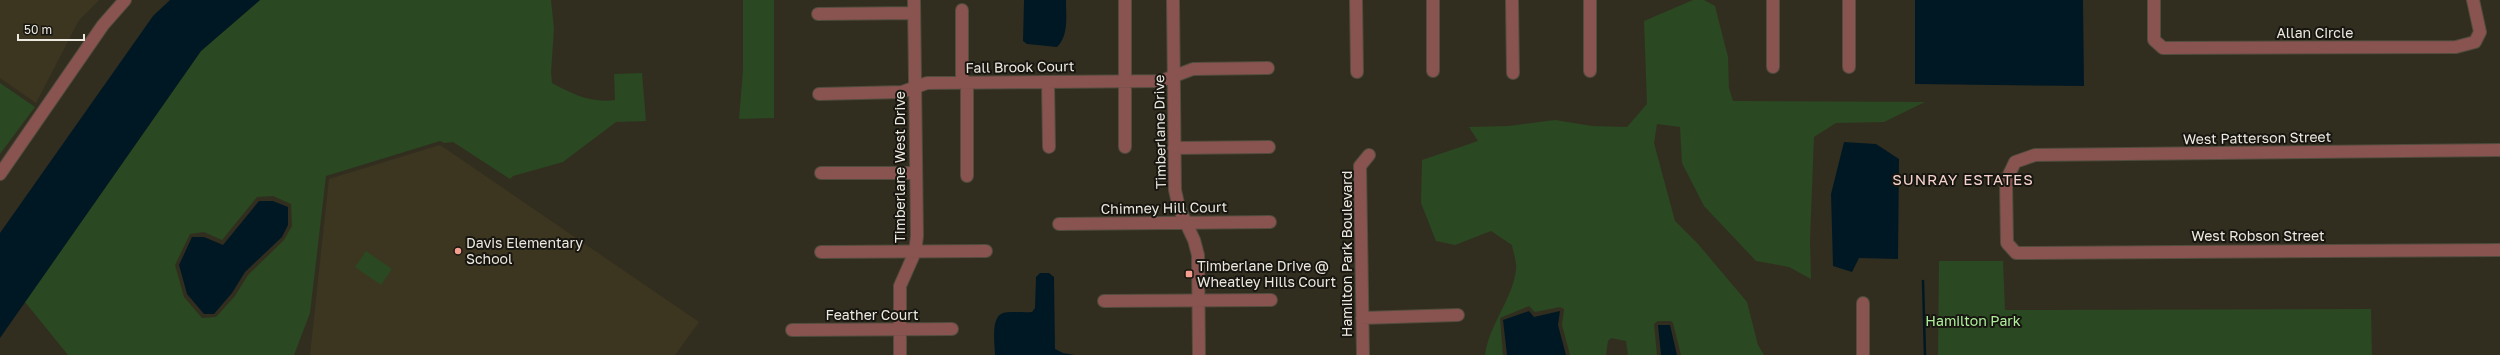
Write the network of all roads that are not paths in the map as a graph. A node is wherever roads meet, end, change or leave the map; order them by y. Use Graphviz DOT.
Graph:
graph roads {
  1 [pos="125,0"];
  2 [pos="914,0"];
  3 [pos="1125,0"];
  4 [pos="1173,0"];
  5 [pos="1356,0"];
  6 [pos="1433,0"];
  7 [pos="1512,0"];
  8 [pos="1590,0"];
  9 [pos="1773,0"];
  10 [pos="1849,0"];
  11 [pos="2154,0"];
  12 [pos="2473,0"];
  13 [pos="962,10"];
  14 [pos="914,13"];
  15 [pos="818,14"];
  16 [pos="1772,67"];
  17 [pos="1849,67"];
  18 [pos="1268,68"];
  19 [pos="1433,71"];
  20 [pos="1590,71"];
  21 [pos="1356,72"];
  22 [pos="1513,73"];
  23 [pos="1174,75"];
  24 [pos="1126,81"];
  25 [pos="1048,82"];
  26 [pos="964,83"];
  27 [pos="915,88"];
  28 [pos="819,94"];
  29 [pos="1049,147"];
  30 [pos="1269,147"];
  31 [pos="1125,148"];
  32 [pos="1174,148"];
  33 [pos="2500,150"];
  34 [pos="1370,155"];
  35 [pos="821,173"];
  36 [pos="915,173"];
  37 [pos="0,174"];
  38 [pos="967,176"];
  39 [pos="1270,222"];
  40 [pos="1059,224"];
  41 [pos="1186,224"];
  42 [pos="2500,250"];
  43 [pos="986,251"];
  44 [pos="821,252"];
  45 [pos="915,252"];
  46 [pos="2016,253"];
  47 [pos="1271,300"];
  48 [pos="1104,301"];
  49 [pos="1200,301"];
  50 [pos="1862,303"];
  51 [pos="1458,315"];
  52 [pos="1362,318"];
  53 [pos="952,329"];
  54 [pos="792,330"];
  55 [pos="900,330"];
  56 [pos="900,355"];
  57 [pos="1199,355"];
  58 [pos="1363,355"];
  59 [pos="1863,355"];
  1 -- 37 [label="street"];
  2 -- 14 [label="street, Timberlane West Drive"];
  3 -- 24 [label="street"];
  4 -- 23 [label="street, Timberlane Drive"];
  5 -- 21 [label="street"];
  6 -- 19 [label="street"];
  7 -- 22 [label="street"];
  8 -- 20 [label="street"];
  9 -- 16 [label="street"];
  10 -- 17 [label="street"];
  11 -- 12 [label="street, Allan Circle"];
  13 -- 26 [label="street"];
  14 -- 15 [label="street"];
  14 -- 27 [label="street, Timberlane West Drive"];
  18 -- 23 [label="street, Fall Brook Court"];
  23 -- 24 [label="street, Fall Brook Court"];
  23 -- 32 [label="street, Timberlane Drive"];
  24 -- 25 [label="street, Fall Brook Court"];
  24 -- 31 [label="street"];
  25 -- 26 [label="street, Fall Brook Court"];
  25 -- 29 [label="street"];
  26 -- 27 [label="street, Fall Brook Court"];
  26 -- 38 [label="street"];
  27 -- 28 [label="street, Fall Brook Court"];
  27 -- 36 [label="street, Timberlane West Drive"];
  30 -- 32 [label="street"];
  32 -- 41 [label="street, Timberlane Drive"];
  33 -- 46 [label="street, West Patterson Street"];
  34 -- 52 [label="street, Hamilton Park Boulevard"];
  35 -- 36 [label="street"];
  36 -- 45 [label="street, Timberlane West Drive"];
  39 -- 41 [label="street, Chimney Hill Court"];
  40 -- 41 [label="street, Chimney Hill Court"];
  41 -- 49 [label="street, Timberlane Drive"];
  42 -- 46 [label="street, West Robson Street"];
  43 -- 45 [label="street"];
  44 -- 45 [label="street"];
  45 -- 55 [label="street, Timberlane West Drive"];
  47 -- 49 [label="street"];
  48 -- 49 [label="street"];
  49 -- 57 [label="street, Timberlane Drive"];
  50 -- 59 [label="street"];
  51 -- 52 [label="street"];
  52 -- 58 [label="street, Hamilton Park Boulevard"];
  53 -- 55 [label="street, Feather Court"];
  54 -- 55 [label="street, Feather Court"];
  55 -- 56 [label="street, Timberlane West Drive"];
}
